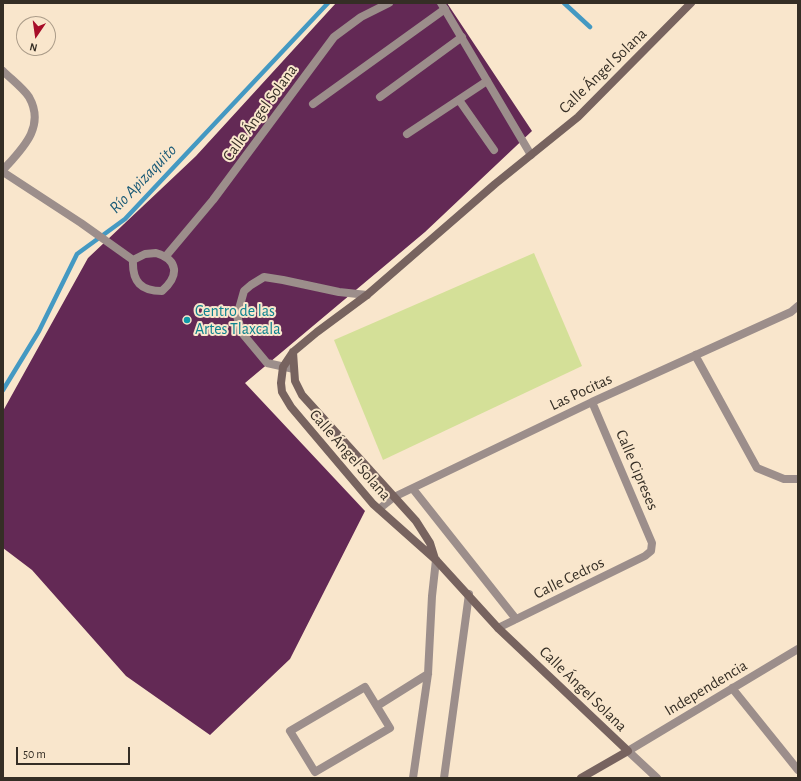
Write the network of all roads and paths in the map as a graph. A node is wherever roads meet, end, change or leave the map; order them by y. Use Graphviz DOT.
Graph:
graph roads {
  1 [pos="389,3"];
  2 [pos="691,3"];
  3 [pos="443,6"];
  4 [pos="462,37"];
  5 [pos="3,71"];
  6 [pos="488,81"];
  7 [pos="380,97"];
  8 [pos="459,100"];
  9 [pos="313,104"];
  10 [pos="408,134"];
  11 [pos="494,150"];
  12 [pos="531,155"];
  13 [pos="3,171"];
  14 [pos="166,256"];
  15 [pos="133,260"];
  16 [pos="367,295"];
  17 [pos="798,306"];
  18 [pos="293,352"];
  19 [pos="695,355"];
  20 [pos="282,367"];
  21 [pos="294,369"];
  22 [pos="592,402"];
  23 [pos="798,479"];
  24 [pos="414,489"];
  25 [pos="394,497"];
  26 [pos="378,509"];
  27 [pos="651,551"];
  28 [pos="436,560"];
  29 [pos="469,594"];
  30 [pos="516,619"];
  31 [pos="498,628"];
  32 [pos="798,650"];
  33 [pos="428,674"];
  34 [pos="732,688"];
  35 [pos="377,706"];
  36 [pos="628,751"];
  37 [pos="798,770"];
  38 [pos="594,774"];
  39 [pos="413,778"];
  40 [pos="444,778"];
  41 [pos="581,778"];
  42 [pos="657,778"];
  1 -- 14 [label="street, Calle Ángel Solana"];
  2 -- 12 [label="main road, Calle Ángel Solana"];
  3 -- 4 [label="street"];
  3 -- 9 [label="street"];
  4 -- 6 [label="street"];
  4 -- 7 [label="street"];
  5 -- 13 [label="street"];
  6 -- 8 [label="street"];
  6 -- 12 [label="street"];
  8 -- 10 [label="street"];
  8 -- 11 [label="street"];
  12 -- 16 [label="main road, Calle Ángel Solana"];
  13 -- 15 [label="street"];
  14 -- 15 [label="street"];
  14 -- 15 [label="street"];
  16 -- 18 [label="main road, Calle Ángel Solana"];
  16 -- 20 [label="street"];
  17 -- 19 [label="street, Las Pocitas"];
  18 -- 20 [label="main road, Calle Ángel Solana"];
  18 -- 21 [label="main road, Calle Ángel Solana"];
  19 -- 22 [label="street, Las Pocitas"];
  19 -- 23 [label="street"];
  20 -- 21 [label="street"];
  20 -- 26 [label="main road, Calle Ángel Solana"];
  21 -- 25 [label="main road, Calle Ángel Solana"];
  22 -- 24 [label="street, Las Pocitas"];
  22 -- 27 [label="street, Calle Cipreses"];
  24 -- 25 [label="street, Las Pocitas"];
  24 -- 30 [label="street"];
  25 -- 26 [label="street, Las Pocitas"];
  25 -- 28 [label="main road, Calle Ángel Solana"];
  26 -- 28 [label="main road, Calle Ángel Solana"];
  27 -- 30 [label="street, Calle Cedros"];
  28 -- 29 [label="main road, Calle Ángel Solana"];
  28 -- 33 [label="street"];
  29 -- 31 [label="main road, Calle Ángel Solana"];
  29 -- 40 [label="street"];
  30 -- 31 [label="street, Calle Cedros"];
  31 -- 36 [label="main road, Calle Ángel Solana"];
  32 -- 34 [label="street, Independencia"];
  33 -- 35 [label="street"];
  33 -- 39 [label="street"];
  34 -- 36 [label="street, Independencia"];
  34 -- 37 [label="street"];
  35 -- 35 [label="street"];
  36 -- 38 [label="main road"];
  36 -- 42 [label="street"];
  38 -- 41 [label="main road"];
}
